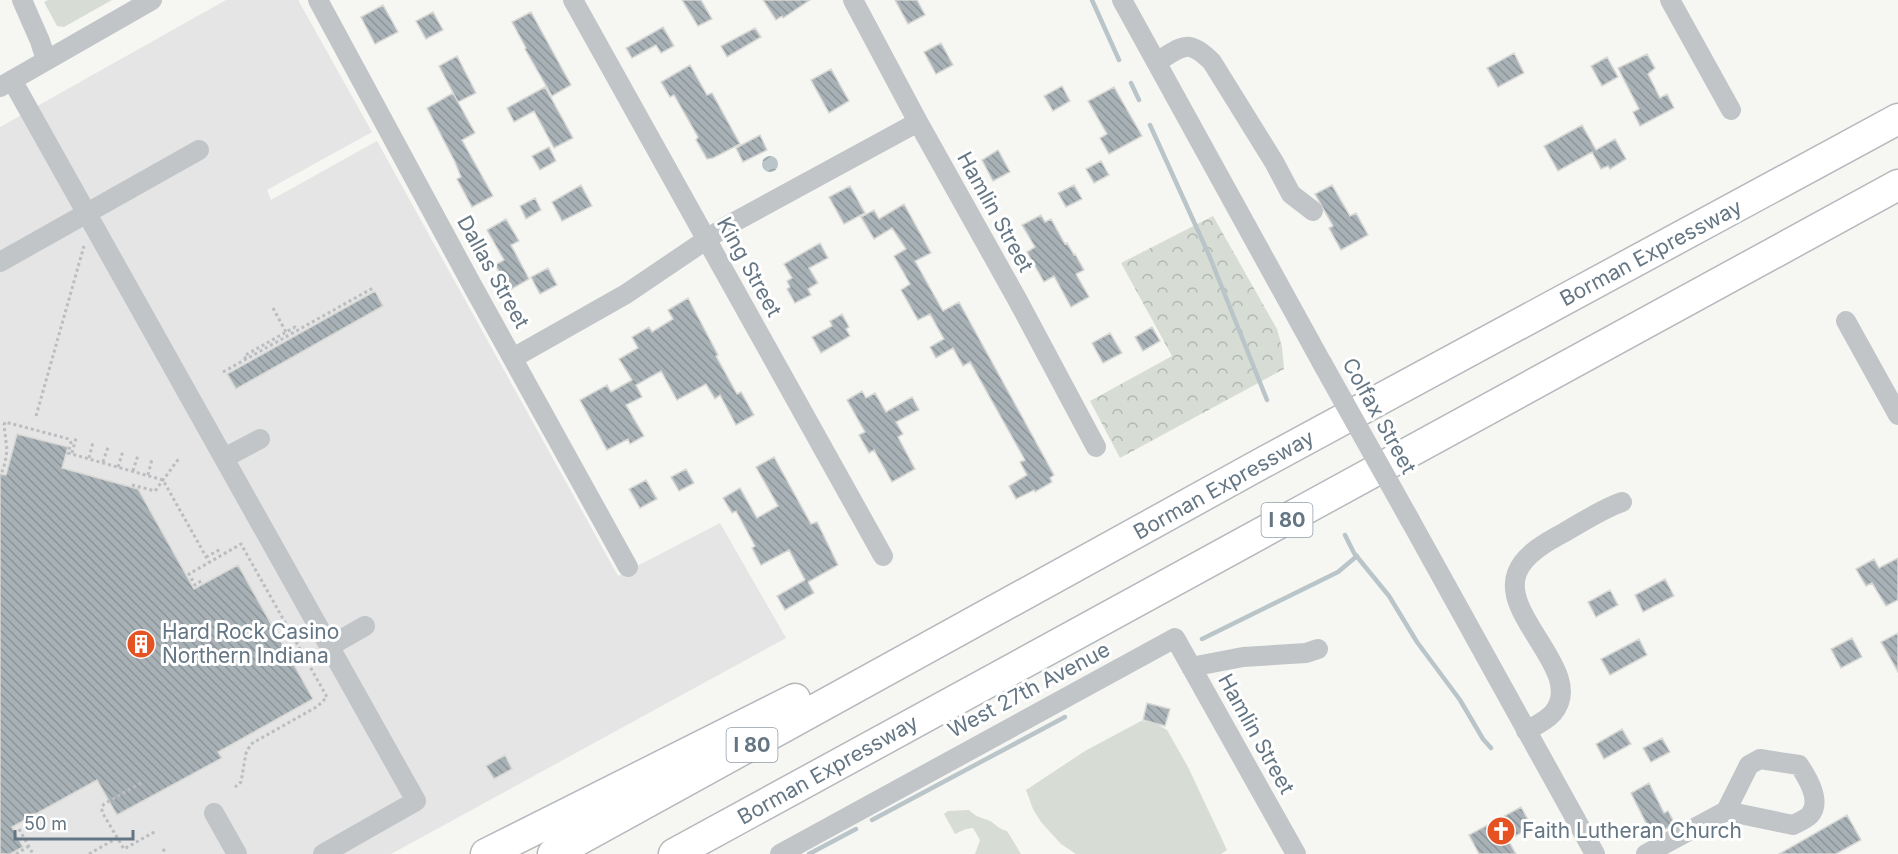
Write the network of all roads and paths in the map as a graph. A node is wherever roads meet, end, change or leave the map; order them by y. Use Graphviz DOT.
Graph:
graph roads {
  1 [pos="22,0"];
  2 [pos="152,0"];
  3 [pos="318,0"];
  4 [pos="573,0"];
  5 [pos="853,0"];
  6 [pos="1122,0"];
  7 [pos="1670,0"];
  8 [pos="46,60"];
  9 [pos="1156,62"];
  10 [pos="6,83"];
  11 [pos="1731,110"];
  12 [pos="1898,113"];
  13 [pos="1898,119"];
  14 [pos="918,122"];
  15 [pos="1845,148"];
  16 [pos="199,150"];
  17 [pos="1898,185"];
  18 [pos="1313,211"];
  19 [pos="87,213"];
  20 [pos="706,240"];
  21 [pos="87,244"];
  22 [pos="0,262"];
  23 [pos="372,288"];
  24 [pos="273,308"];
  25 [pos="1846,321"];
  26 [pos="297,330"];
  27 [pos="286,332"];
  28 [pos="513,358"];
  29 [pos="246,359"];
  30 [pos="223,372"];
  31 [pos="1898,415"];
  32 [pos="36,416"];
  33 [pos="76,438"];
  34 [pos="260,439"];
  35 [pos="93,442"];
  36 [pos="108,447"];
  37 [pos="1096,447"];
  38 [pos="123,451"];
  39 [pos="72,454"];
  40 [pos="138,455"];
  41 [pos="180,457"];
  42 [pos="225,458"];
  43 [pos="89,459"];
  44 [pos="152,459"];
  45 [pos="103,463"];
  46 [pos="118,467"];
  47 [pos="133,472"];
  48 [pos="148,476"];
  49 [pos="0,477"];
  50 [pos="163,480"];
  51 [pos="132,485"];
  52 [pos="1622,502"];
  53 [pos="220,549"];
  54 [pos="883,556"];
  55 [pos="206,557"];
  56 [pos="209,562"];
  57 [pos="628,567"];
  58 [pos="201,580"];
  59 [pos="364,626"];
  60 [pos="950,636"];
  61 [pos="1175,638"];
  62 [pos="330,646"];
  63 [pos="1318,649"];
  64 [pos="1191,667"];
  65 [pos="1526,731"];
  66 [pos="141,783"];
  67 [pos="235,787"];
  68 [pos="1726,811"];
  69 [pos="214,813"];
  70 [pos="19,829"];
  71 [pos="156,831"];
  72 [pos="117,838"];
  73 [pos="29,846"];
  74 [pos="164,849"];
  75 [pos="16,854"];
  76 [pos="33,854"];
  77 [pos="89,854"];
  78 [pos="166,854"];
  79 [pos="237,854"];
  80 [pos="323,854"];
  81 [pos="486,854"];
  82 [pos="553,854"];
  83 [pos="674,854"];
  84 [pos="780,854"];
  85 [pos="1296,854"];
  86 [pos="1595,854"];
  87 [pos="1646,854"];
  1 -- 8 [label="street"];
  2 -- 8 [label="street"];
  3 -- 28 [label="street, Dallas Street"];
  4 -- 20 [label="street, King Street"];
  5 -- 14 [label="street, Hamlin Street"];
  6 -- 9 [label="street, Colfax Street"];
  7 -- 11 [label="street"];
  8 -- 10 [label="street"];
  9 -- 18 [label="street"];
  9 -- 65 [label="street, Colfax Street, bridge"];
  10 -- 19 [label="street"];
  12 -- 15 [label="highway"];
  13 -- 15 [label="highway, Borman Expressway / I 80"];
  14 -- 20 [label="street"];
  14 -- 37 [label="street, Hamlin Street"];
  15 -- 60 [label="highway, Borman Expressway / I 80"];
  16 -- 19 [label="street"];
  17 -- 83 [label="highway, Borman Expressway / I 80"];
  19 -- 22 [label="street"];
  19 -- 42 [label="street"];
  20 -- 28 [label="street"];
  20 -- 54 [label="street, King Street"];
  21 -- 32 [label="path"];
  23 -- 26 [label="path"];
  24 -- 27 [label="path"];
  25 -- 31 [label="street"];
  26 -- 27 [label="path"];
  26 -- 29 [label="path"];
  27 -- 29 [label="path"];
  28 -- 57 [label="street, Dallas Street"];
  29 -- 30 [label="path"];
  33 -- 39 [label="path"];
  34 -- 42 [label="street"];
  35 -- 43 [label="path"];
  36 -- 45 [label="path"];
  38 -- 46 [label="path"];
  39 -- 43 [label="path"];
  39 -- 49 [label="path"];
  40 -- 47 [label="path"];
  41 -- 50 [label="path"];
  42 -- 62 [label="street"];
  43 -- 45 [label="path"];
  44 -- 48 [label="path"];
  45 -- 46 [label="path"];
  46 -- 47 [label="path"];
  47 -- 48 [label="path"];
  48 -- 50 [label="path"];
  50 -- 51 [label="path"];
  50 -- 55 [label="path"];
  52 -- 65 [label="street"];
  53 -- 55 [label="path"];
  55 -- 56 [label="path"];
  56 -- 58 [label="path"];
  56 -- 67 [label="path"];
  59 -- 62 [label="street"];
  60 -- 81 [label="highway"];
  60 -- 82 [label="highway, Borman Expressway / I 80"];
  61 -- 64 [label="street, Hamlin Street"];
  61 -- 84 [label="street, West 27th Avenue"];
  62 -- 80 [label="street"];
  63 -- 64 [label="street"];
  64 -- 85 [label="street, Hamlin Street"];
  65 -- 86 [label="street, Colfax Street"];
  66 -- 72 [label="path"];
  68 -- 68 [label="street"];
  68 -- 87 [label="street"];
  69 -- 79 [label="street"];
  70 -- 73 [label="path"];
  71 -- 72 [label="path"];
  72 -- 77 [label="path"];
  73 -- 75 [label="path"];
  73 -- 76 [label="path"];
  74 -- 78 [label="path"];
}
